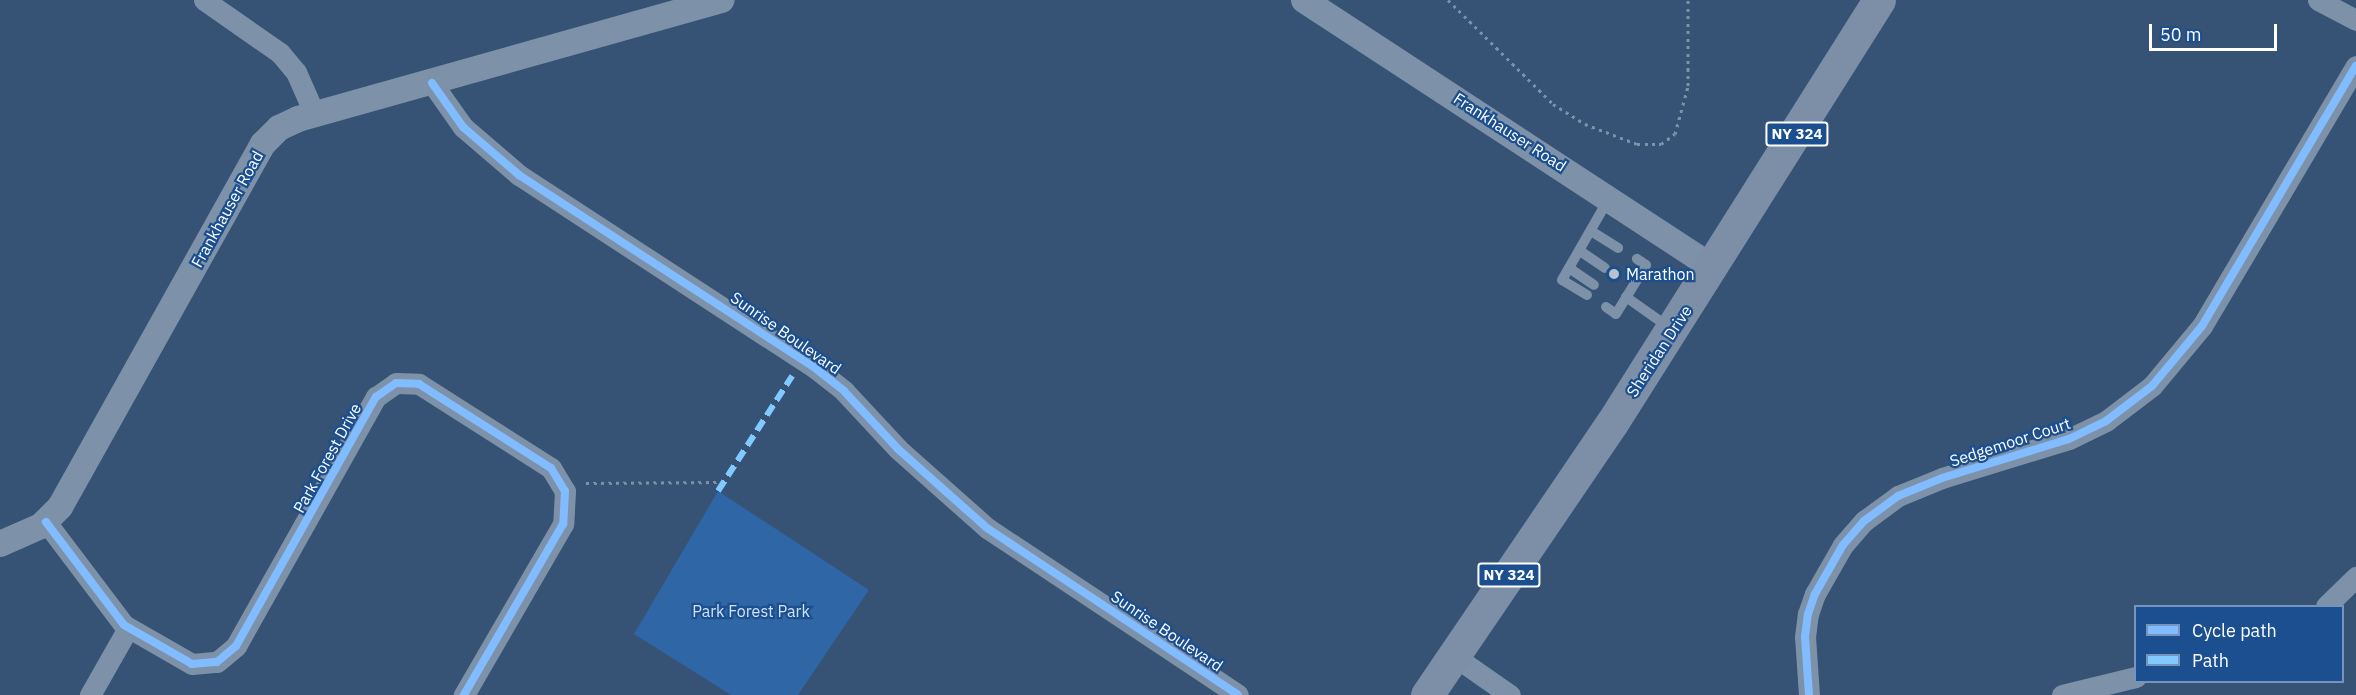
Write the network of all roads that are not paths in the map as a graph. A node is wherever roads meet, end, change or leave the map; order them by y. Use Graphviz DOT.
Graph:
graph roads {
  1 [pos="204,0"];
  2 [pos="722,0"];
  3 [pos="1304,0"];
  4 [pos="1879,0"];
  5 [pos="2318,0"];
  6 [pos="2356,20"];
  7 [pos="2356,66"];
  8 [pos="432,83"];
  9 [pos="315,115"];
  10 [pos="1610,197"];
  11 [pos="1591,231"];
  12 [pos="1618,248"];
  13 [pos="1580,250"];
  14 [pos="1637,259"];
  15 [pos="1569,268"];
  16 [pos="1605,268"];
  17 [pos="1713,268"];
  18 [pos="1594,285"];
  19 [pos="1587,295"];
  20 [pos="1620,298"];
  21 [pos="1606,307"];
  22 [pos="1672,330"];
  23 [pos="46,522"];
  24 [pos="0,544"];
  25 [pos="2356,577"];
  26 [pos="2327,605"];
  27 [pos="129,628"];
  28 [pos="1454,656"];
  29 [pos="2134,677"];
  30 [pos="90,695"];
  31 [pos="464,695"];
  32 [pos="1238,695"];
  33 [pos="1427,695"];
  34 [pos="1510,695"];
  35 [pos="1809,695"];
  36 [pos="2062,695"];
  1 -- 9 [label="street"];
  2 -- 8 [label="street, Frankhauser Road"];
  3 -- 10 [label="street, Frankhauser Road"];
  4 -- 17 [label="main road, Sheridan Drive / NY 324"];
  5 -- 6 [label="street"];
  7 -- 35 [label="street, Sedgemoor Court"];
  8 -- 9 [label="street, Frankhauser Road"];
  8 -- 32 [label="street, Sunrise Boulevard"];
  9 -- 23 [label="street, Frankhauser Road"];
  10 -- 11 [label="lane"];
  10 -- 17 [label="street, Frankhauser Road"];
  11 -- 12 [label="lane"];
  11 -- 13 [label="lane"];
  13 -- 15 [label="lane"];
  13 -- 16 [label="lane"];
  14 -- 20 [label="lane"];
  15 -- 18 [label="lane"];
  15 -- 19 [label="lane"];
  17 -- 22 [label="main road, Sheridan Drive / NY 324"];
  20 -- 21 [label="lane"];
  20 -- 22 [label="lane"];
  22 -- 28 [label="main road, Sheridan Drive / NY 324"];
  23 -- 24 [label="street, Frankhauser Road"];
  23 -- 27 [label="street, Park Forest Drive"];
  25 -- 26 [label="street"];
  27 -- 30 [label="street"];
  27 -- 31 [label="street, Park Forest Drive"];
  28 -- 33 [label="main road, Sheridan Drive / NY 324"];
  28 -- 34 [label="street"];
  29 -- 36 [label="street"];
}
